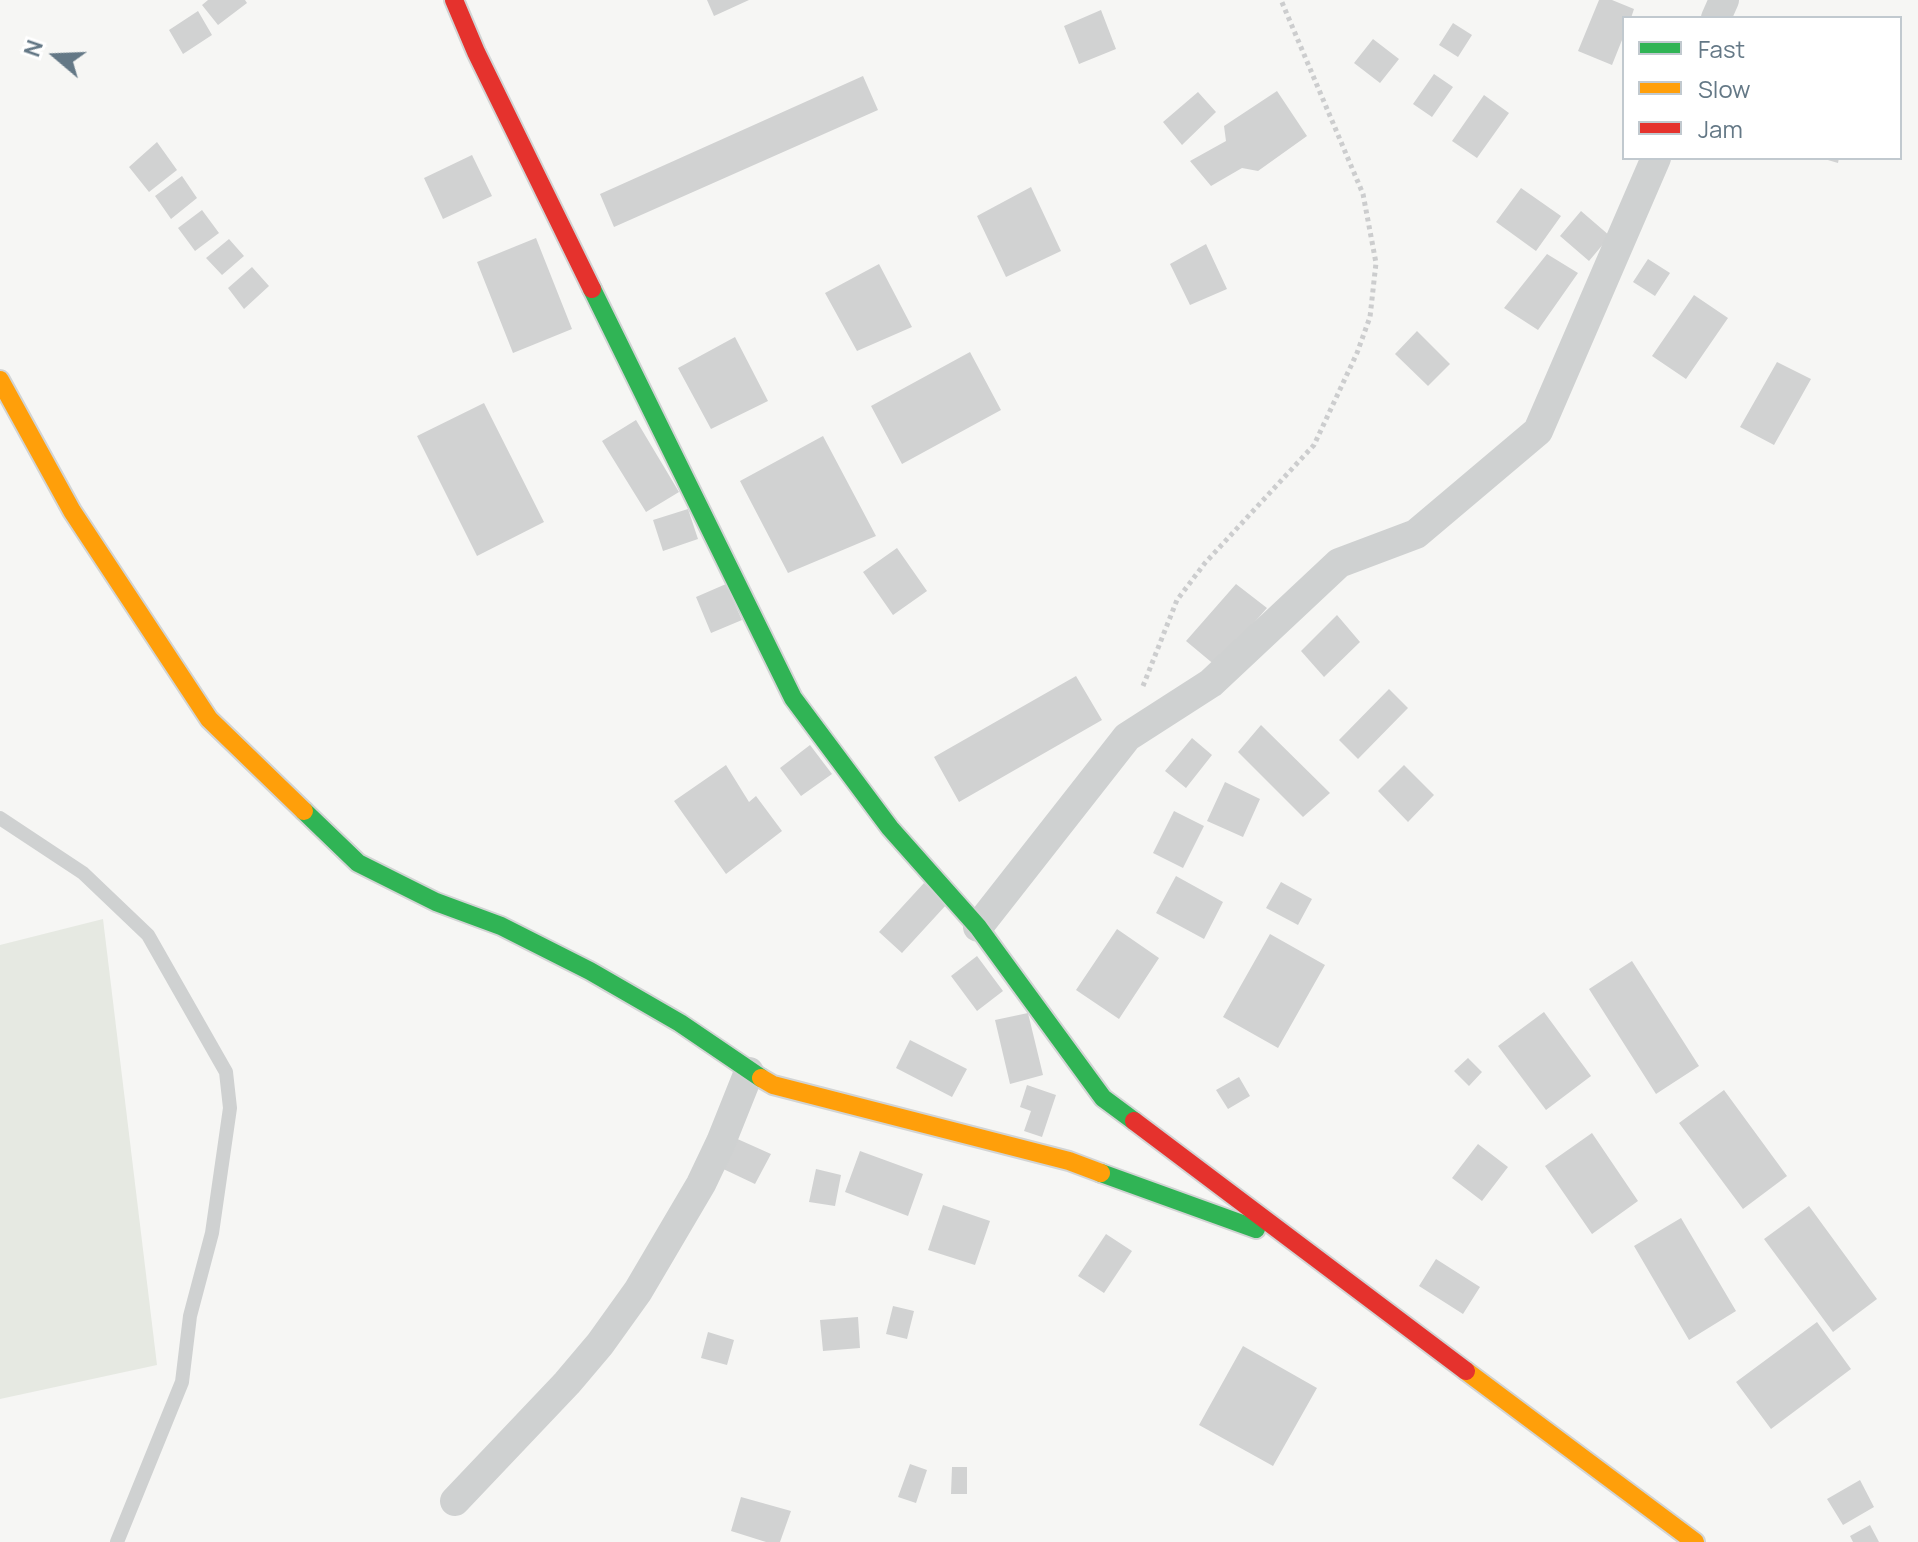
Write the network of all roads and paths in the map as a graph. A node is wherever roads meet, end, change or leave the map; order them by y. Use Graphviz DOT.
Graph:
graph roads {
  1 [pos="454,0"];
  2 [pos="1281,0"];
  3 [pos="1655,160"];
  4 [pos="0,380"];
  5 [pos="1127,737"];
  6 [pos="0,818"];
  7 [pos="978,927"];
  8 [pos="749,1072"];
  9 [pos="1298,1245"];
  10 [pos="455,1501"];
  11 [pos="117,1542"];
  12 [pos="1695,1542"];
  1 -- 7 [label="street"];
  2 -- 5 [label="path"];
  3 -- 5 [label="street"];
  4 -- 8 [label="street"];
  5 -- 7 [label="street"];
  6 -- 11 [label="lane"];
  7 -- 9 [label="street"];
  8 -- 9 [label="street"];
  8 -- 10 [label="street"];
  9 -- 12 [label="street"];
}
